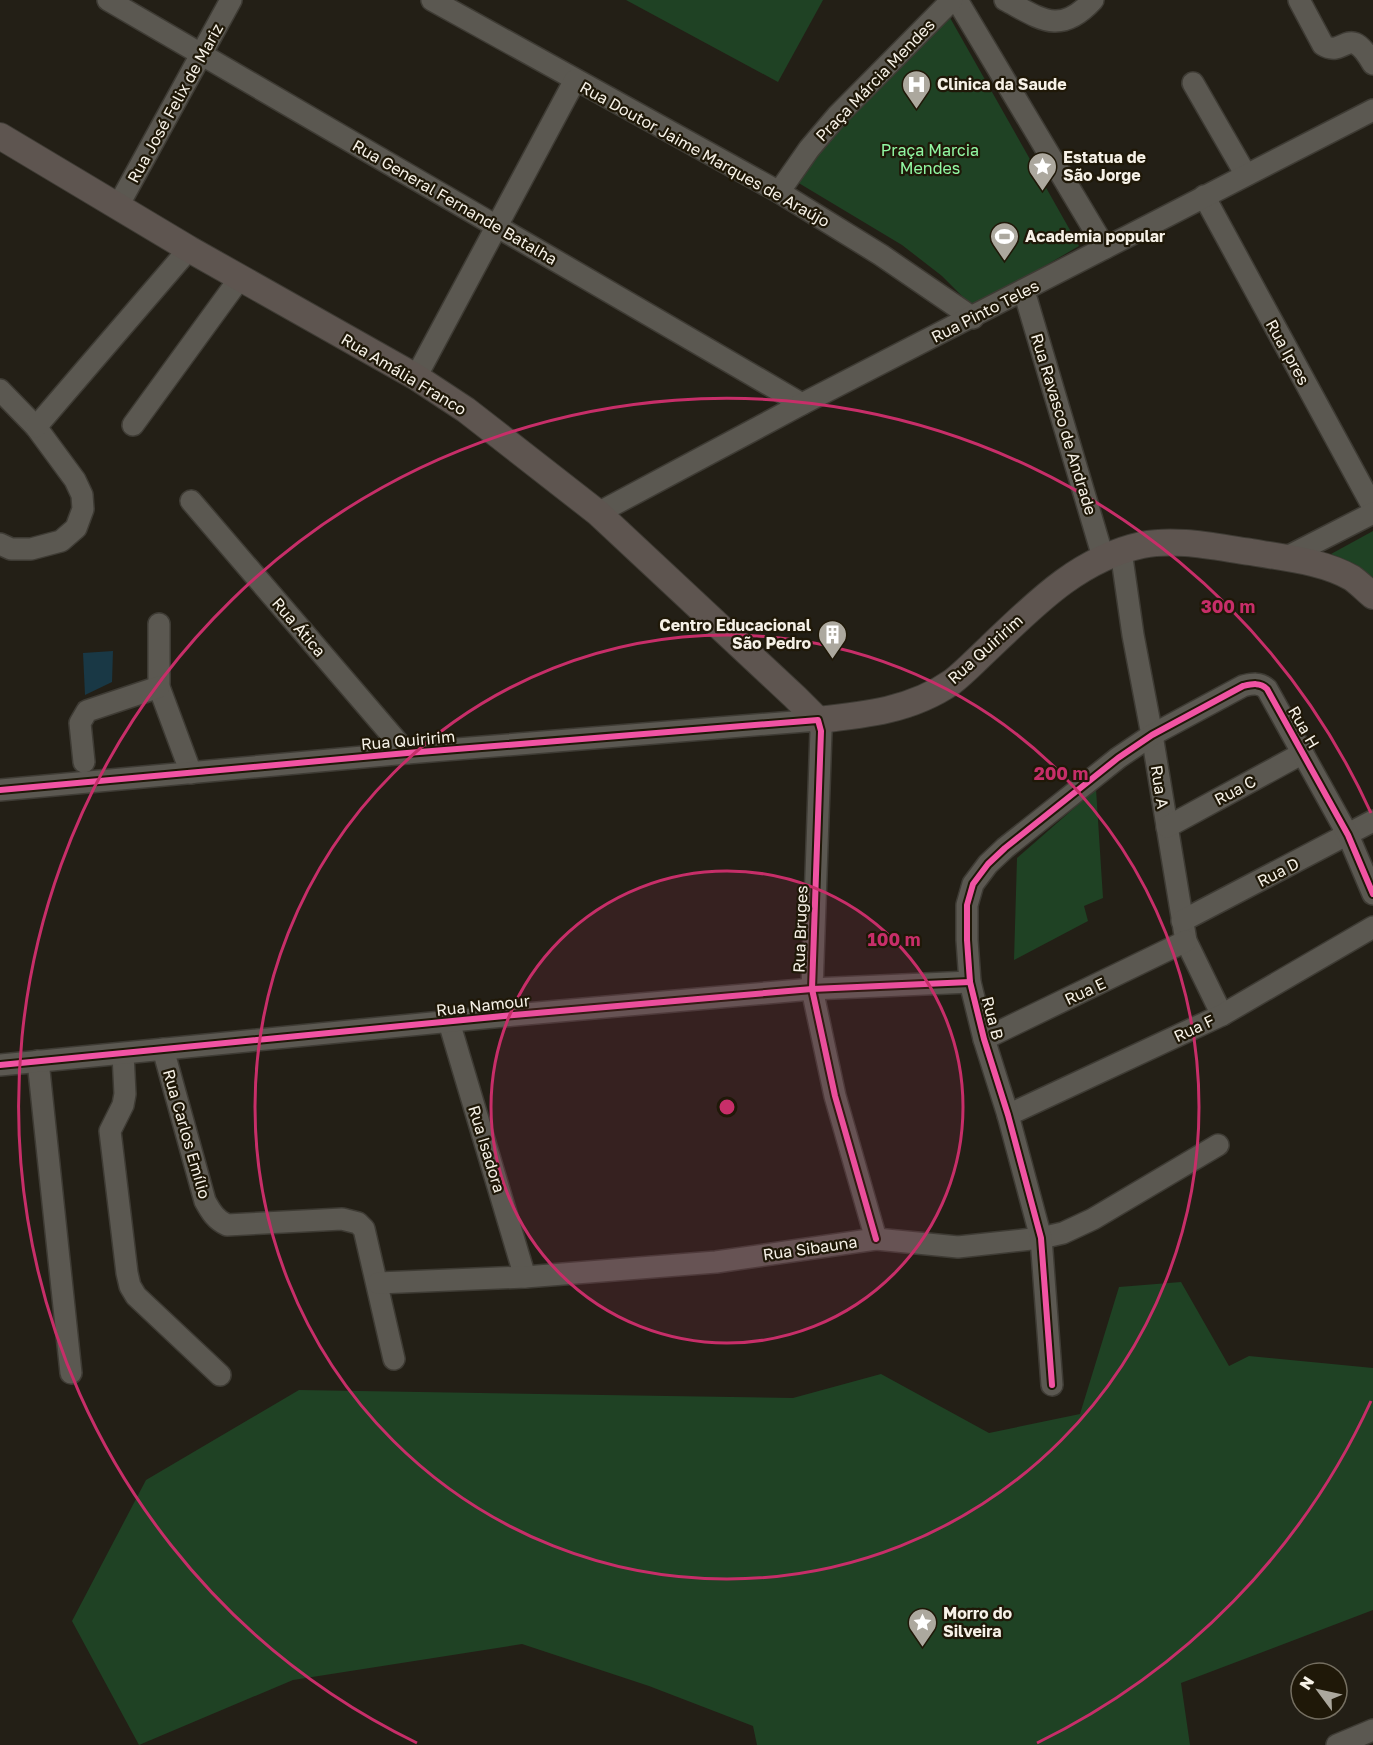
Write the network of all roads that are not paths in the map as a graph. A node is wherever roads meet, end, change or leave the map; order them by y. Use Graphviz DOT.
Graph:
graph roads {
  1 [pos="108,0"];
  2 [pos="231,0"];
  3 [pos="432,0"];
  4 [pos="955,0"];
  5 [pos="1005,0"];
  6 [pos="1299,0"];
  7 [pos="1087,4"];
  8 [pos="202,55"];
  9 [pos="1373,64"];
  10 [pos="575,80"];
  11 [pos="1193,83"];
  12 [pos="1373,110"];
  13 [pos="0,136"];
  14 [pos="1246,175"];
  15 [pos="779,192"];
  16 [pos="1204,196"];
  17 [pos="118,206"];
  18 [pos="496,227"];
  19 [pos="1105,248"];
  20 [pos="189,249"];
  21 [pos="240,278"];
  22 [pos="1024,291"];
  23 [pos="973,318"];
  24 [pos="416,377"];
  25 [pos="0,390"];
  26 [pos="802,404"];
  27 [pos="133,425"];
  28 [pos="36,427"];
  29 [pos="191,501"];
  30 [pos="1373,507"];
  31 [pos="598,513"];
  32 [pos="1373,513"];
  33 [pos="0,544"];
  34 [pos="1112,554"];
  35 [pos="1285,558"];
  36 [pos="1373,596"];
  37 [pos="159,624"];
  38 [pos="159,687"];
  39 [pos="818,720"];
  40 [pos="1152,735"];
  41 [pos="407,753"];
  42 [pos="1303,753"];
  43 [pos="84,762"];
  44 [pos="191,773"];
  45 [pos="0,790"];
  46 [pos="1373,821"];
  47 [pos="1167,827"];
  48 [pos="1348,835"];
  49 [pos="1373,894"];
  50 [pos="1373,927"];
  51 [pos="1184,931"];
  52 [pos="970,982"];
  53 [pos="812,989"];
  54 [pos="1222,1015"];
  55 [pos="449,1022"];
  56 [pos="984,1039"];
  57 [pos="163,1049"];
  58 [pos="123,1054"];
  59 [pos="38,1061"];
  60 [pos="0,1065"];
  61 [pos="1008,1115"];
  62 [pos="1218,1145"];
  63 [pos="1041,1238"];
  64 [pos="876,1239"];
  65 [pos="525,1277"];
  66 [pos="378,1283"];
  67 [pos="394,1359"];
  68 [pos="71,1373"];
  69 [pos="220,1375"];
  70 [pos="1052,1385"];
  71 [pos="1373,1730"];
  72 [pos="1337,1745"];
  1 -- 8 [label="street, Rua General Fernande Batalha"];
  2 -- 8 [label="street, Rua José Felix de Mariz"];
  3 -- 10 [label="street, Rua Doutor Jaime Marques de Araújo"];
  4 -- 15 [label="street, Praça Márcia Mendes"];
  4 -- 19 [label="street"];
  5 -- 7 [label="street"];
  6 -- 9 [label="street"];
  8 -- 17 [label="street, Rua José Felix de Mariz"];
  8 -- 18 [label="street, Rua General Fernande Batalha"];
  10 -- 15 [label="street, Rua Doutor Jaime Marques de Araújo"];
  10 -- 18 [label="street"];
  11 -- 14 [label="street"];
  12 -- 14 [label="street, Rua Pinto Teles"];
  13 -- 17 [label="main road, Rua Amália Franco"];
  14 -- 16 [label="street, Rua Pinto Teles"];
  15 -- 23 [label="street, Rua Doutor Jaime Marques de Araújo"];
  16 -- 19 [label="street, Rua Pinto Teles"];
  16 -- 30 [label="street, Rua Ipres"];
  17 -- 20 [label="main road, Rua Amália Franco"];
  18 -- 24 [label="street"];
  18 -- 26 [label="street, Rua General Fernande Batalha"];
  19 -- 22 [label="street, Rua Pinto Teles"];
  20 -- 21 [label="main road, Rua Amália Franco"];
  20 -- 28 [label="street"];
  21 -- 24 [label="main road, Rua Amália Franco"];
  21 -- 27 [label="street"];
  22 -- 23 [label="street, Rua Pinto Teles"];
  22 -- 34 [label="street, Rua Ravasco de Andrade"];
  23 -- 26 [label="street, Rua Pinto Teles"];
  24 -- 31 [label="main road, Rua Amália Franco"];
  25 -- 28 [label="street"];
  26 -- 31 [label="street, Rua Pinto Teles"];
  28 -- 33 [label="street"];
  29 -- 41 [label="street, Rua Ática"];
  31 -- 39 [label="main road, Rua Amália Franco"];
  32 -- 35 [label="street"];
  34 -- 35 [label="main road, Rua Quiririm"];
  34 -- 39 [label="main road, Rua Quiririm"];
  34 -- 40 [label="street, Rua A"];
  35 -- 36 [label="main road, Rua Quiririm"];
  37 -- 38 [label="street"];
  38 -- 43 [label="street"];
  38 -- 44 [label="street"];
  39 -- 41 [label="street, Rua Quiririm"];
  39 -- 53 [label="street, Rua Bruges"];
  40 -- 42 [label="street, Rua H"];
  40 -- 47 [label="street, Rua A"];
  40 -- 52 [label="street, Rua B"];
  41 -- 44 [label="street, Rua Quiririm"];
  42 -- 47 [label="street, Rua C"];
  42 -- 48 [label="street, Rua H"];
  44 -- 45 [label="street, Rua Quiririm"];
  46 -- 48 [label="street, Rua D"];
  47 -- 51 [label="street, Rua A"];
  48 -- 49 [label="street, Rua H"];
  48 -- 51 [label="street, Rua D"];
  50 -- 54 [label="street, Rua F"];
  51 -- 54 [label="street, Rua A"];
  51 -- 56 [label="street, Rua E"];
  52 -- 53 [label="street, Rua Namour"];
  52 -- 56 [label="street, Rua B"];
  53 -- 55 [label="street, Rua Namour"];
  53 -- 64 [label="street, Rua Bruges"];
  54 -- 61 [label="street, Rua F"];
  55 -- 57 [label="street, Rua Namour"];
  55 -- 65 [label="street, Rua Isadora"];
  56 -- 61 [label="street, Rua B"];
  57 -- 58 [label="street, Rua Namour"];
  57 -- 66 [label="street, Rua Carlos Emílio"];
  58 -- 59 [label="street, Rua Namour"];
  58 -- 69 [label="street"];
  59 -- 60 [label="street, Rua Namour"];
  59 -- 68 [label="street"];
  61 -- 63 [label="street, Rua B"];
  62 -- 63 [label="street, Rua Sibauna"];
  63 -- 64 [label="street, Rua Sibauna"];
  63 -- 70 [label="street, Rua B"];
  64 -- 65 [label="street, Rua Sibauna"];
  65 -- 66 [label="street, Rua Sibauna"];
  66 -- 67 [label="street, Rua Carlos Emílio"];
  71 -- 72 [label="street"];
}
